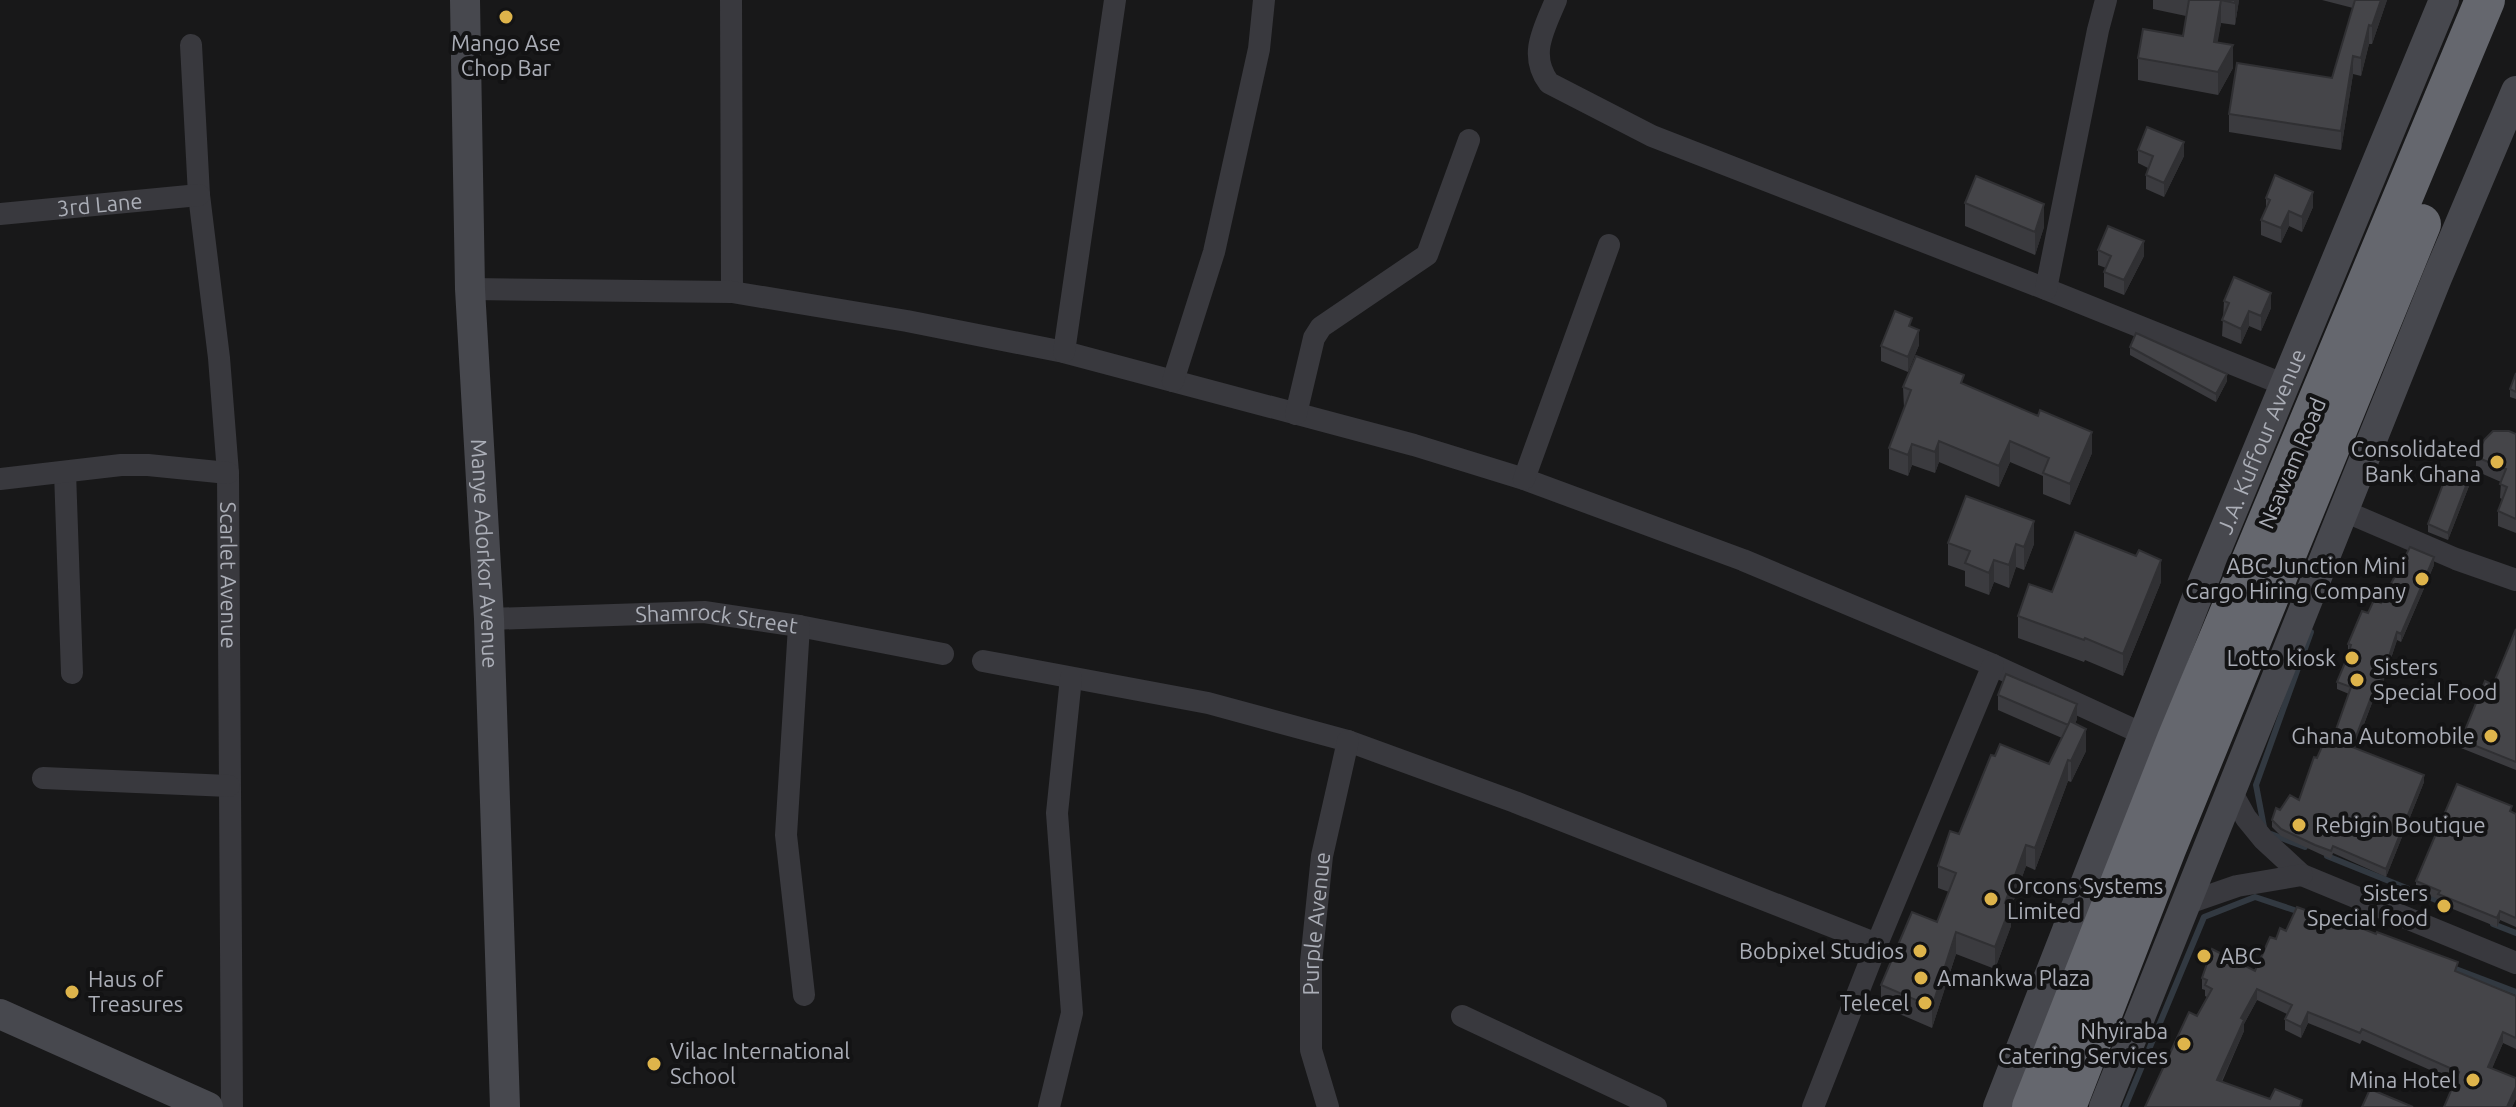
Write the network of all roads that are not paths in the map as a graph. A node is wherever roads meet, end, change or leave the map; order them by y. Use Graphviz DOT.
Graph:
graph roads {
  1 [pos="465,0"];
  2 [pos="731,0"];
  3 [pos="1115,0"];
  4 [pos="1264,0"];
  5 [pos="1556,0"];
  6 [pos="2106,0"];
  7 [pos="2444,0"];
  8 [pos="2485,0"];
  9 [pos="2513,0"];
  10 [pos="191,45"];
  11 [pos="2516,91"];
  12 [pos="1469,140"];
  13 [pos="199,195"];
  14 [pos="0,214"];
  15 [pos="1609,245"];
  16 [pos="470,289"];
  17 [pos="2046,289"];
  18 [pos="732,292"];
  19 [pos="1064,352"];
  20 [pos="1173,381"];
  21 [pos="2285,385"];
  22 [pos="1296,414"];
  23 [pos="65,472"];
  24 [pos="228,473"];
  25 [pos="0,479"];
  26 [pos="1524,479"];
  27 [pos="2344,511"];
  28 [pos="2516,580"];
  29 [pos="489,619"];
  30 [pos="799,626"];
  31 [pos="943,654"];
  32 [pos="983,661"];
  33 [pos="1993,665"];
  34 [pos="72,673"];
  35 [pos="1071,678"];
  36 [pos="2143,734"];
  37 [pos="1348,741"];
  38 [pos="43,778"];
  39 [pos="229,786"];
  40 [pos="2231,791"];
  41 [pos="2302,875"];
  42 [pos="2188,903"];
  43 [pos="1877,944"];
  44 [pos="2516,963"];
  45 [pos="804,995"];
  46 [pos="0,1014"];
  47 [pos="1462,1016"];
  48 [pos="208,1107"];
  49 [pos="232,1107"];
  50 [pos="505,1107"];
  51 [pos="1049,1107"];
  52 [pos="1328,1107"];
  53 [pos="1656,1107"];
  54 [pos="1813,1107"];
  55 [pos="1998,1107"];
  56 [pos="2032,1107"];
  57 [pos="2066,1107"];
  58 [pos="2104,1107"];
  1 -- 16 [label="main road, Manye Adorkor Avenue"];
  2 -- 18 [label="street"];
  3 -- 19 [label="street"];
  4 -- 20 [label="street"];
  5 -- 17 [label="street"];
  6 -- 17 [label="street"];
  7 -- 21 [label="main road, J.A. Kuffour Avenue"];
  8 -- 56 [label="highway, Nsawam Road"];
  9 -- 57 [label="highway, Nsawam Road"];
  10 -- 13 [label="street, Scarlet Avenue"];
  11 -- 27 [label="main road"];
  12 -- 22 [label="street"];
  13 -- 14 [label="street, 3rd Lane"];
  13 -- 24 [label="street, Scarlet Avenue"];
  15 -- 26 [label="street"];
  16 -- 18 [label="street"];
  16 -- 29 [label="main road, Manye Adorkor Avenue"];
  17 -- 21 [label="street"];
  18 -- 19 [label="street"];
  19 -- 20 [label="street"];
  20 -- 22 [label="street"];
  21 -- 36 [label="main road, J.A. Kuffour Avenue"];
  22 -- 26 [label="street"];
  23 -- 24 [label="street"];
  23 -- 25 [label="street"];
  23 -- 34 [label="street"];
  24 -- 39 [label="street, Scarlet Avenue"];
  26 -- 33 [label="street"];
  27 -- 28 [label="street"];
  27 -- 40 [label="main road"];
  29 -- 30 [label="street, Shamrock Street"];
  29 -- 50 [label="main road, Manye Adorkor Avenue"];
  30 -- 31 [label="street, Shamrock Street"];
  30 -- 45 [label="street"];
  32 -- 35 [label="street"];
  33 -- 36 [label="street"];
  33 -- 43 [label="street"];
  35 -- 37 [label="street"];
  35 -- 51 [label="street"];
  36 -- 55 [label="main road, J.A. Kuffour Avenue"];
  37 -- 43 [label="street"];
  37 -- 52 [label="street, Purple Avenue"];
  38 -- 39 [label="street"];
  39 -- 49 [label="street, Scarlet Avenue"];
  40 -- 41 [label="street"];
  40 -- 42 [label="main road"];
  41 -- 42 [label="street"];
  41 -- 44 [label="street"];
  42 -- 58 [label="main road"];
  43 -- 54 [label="street"];
  46 -- 48 [label="main road"];
  47 -- 53 [label="street"];
}
